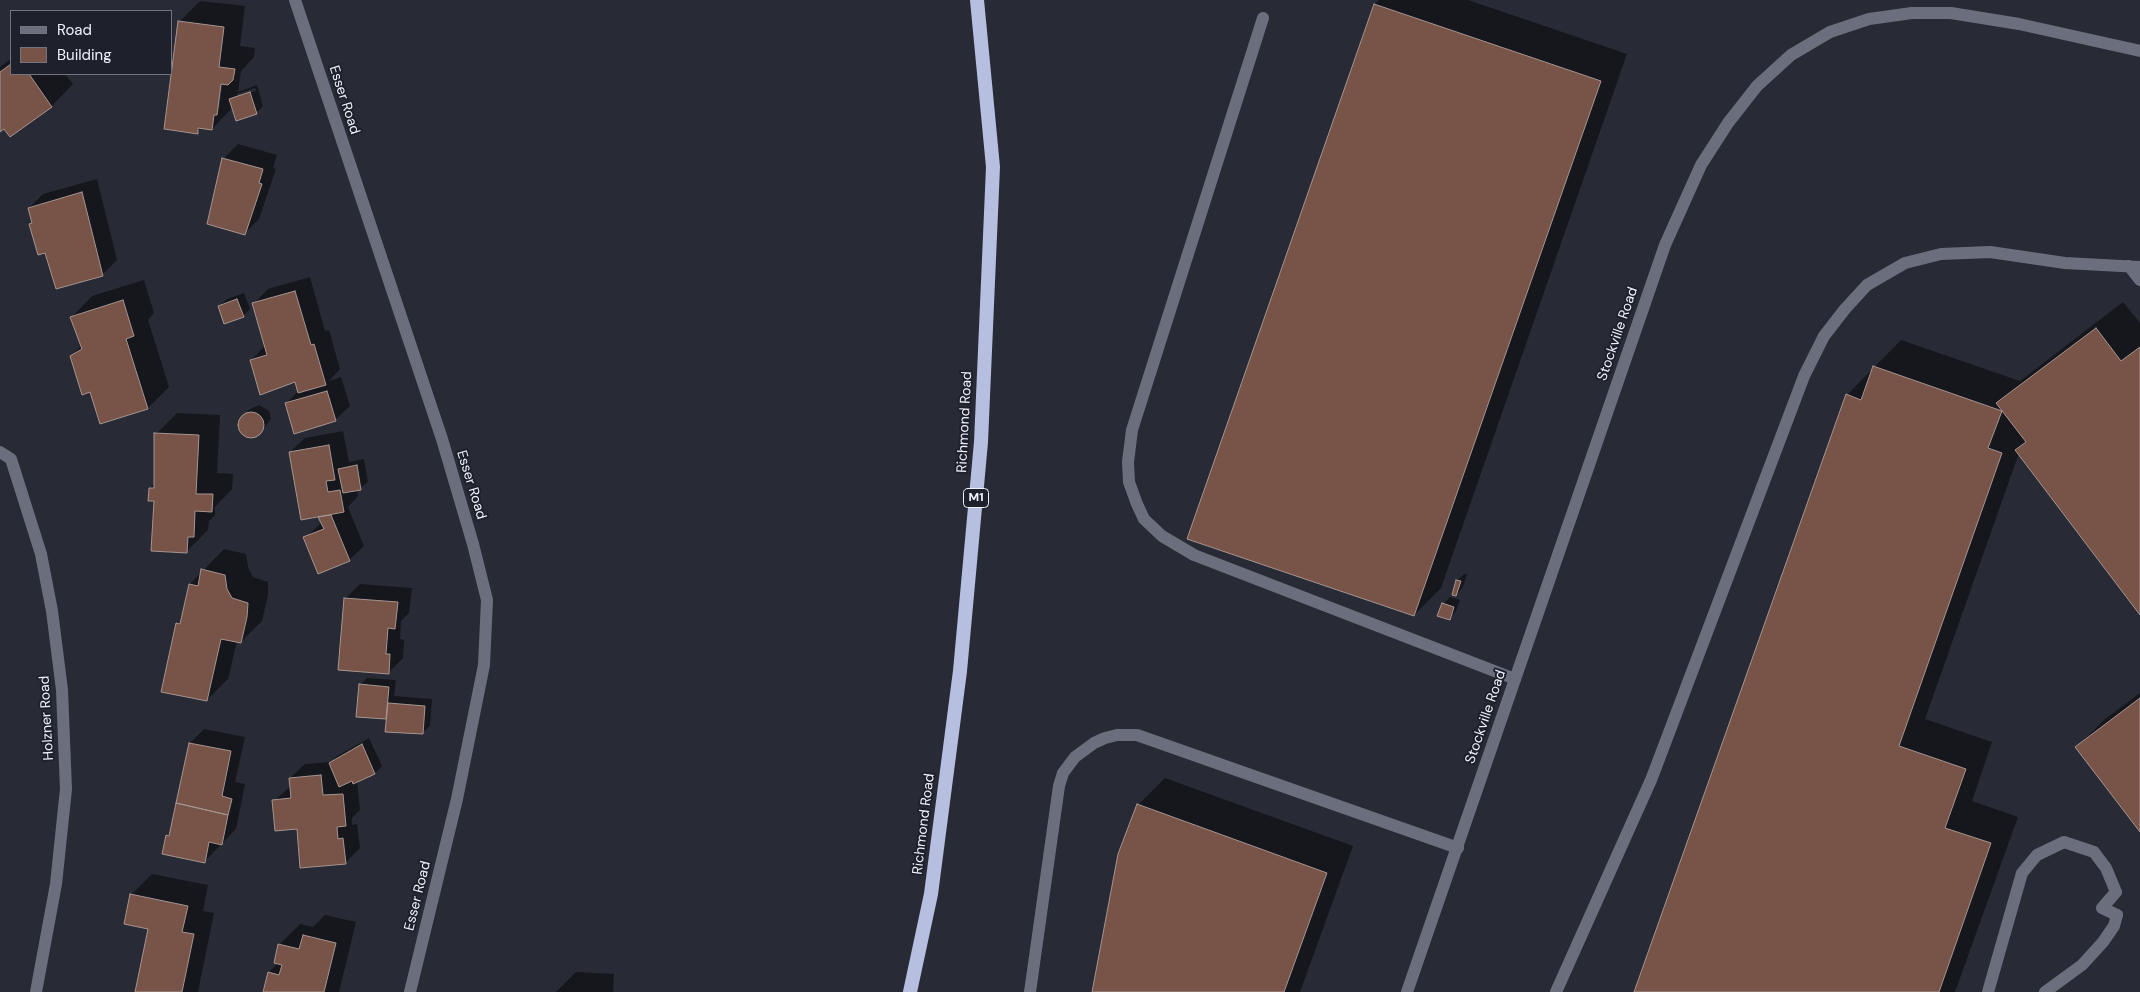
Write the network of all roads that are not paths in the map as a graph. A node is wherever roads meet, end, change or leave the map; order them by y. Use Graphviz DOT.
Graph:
graph roads {
  1 [pos="295,0"];
  2 [pos="977,0"];
  3 [pos="1263,18"];
  4 [pos="2140,51"];
  5 [pos="2134,266"];
  6 [pos="2140,280"];
  7 [pos="0,452"];
  8 [pos="1515,679"];
  9 [pos="1458,848"];
  10 [pos="36,992"];
  11 [pos="410,992"];
  12 [pos="910,992"];
  13 [pos="1030,992"];
  14 [pos="1407,992"];
  15 [pos="1556,992"];
  16 [pos="1988,992"];
  17 [pos="2045,992"];
  1 -- 11 [label="street, Esser Road"];
  2 -- 12 [label="highway, Richmond Road / M1"];
  3 -- 8 [label="street"];
  4 -- 8 [label="street, Stockville Road"];
  5 -- 6 [label="street"];
  5 -- 15 [label="street"];
  7 -- 10 [label="street, Holzner Road"];
  8 -- 9 [label="street, Stockville Road"];
  9 -- 13 [label="street"];
  9 -- 14 [label="street, Stockville Road"];
  16 -- 17 [label="street"];
}
